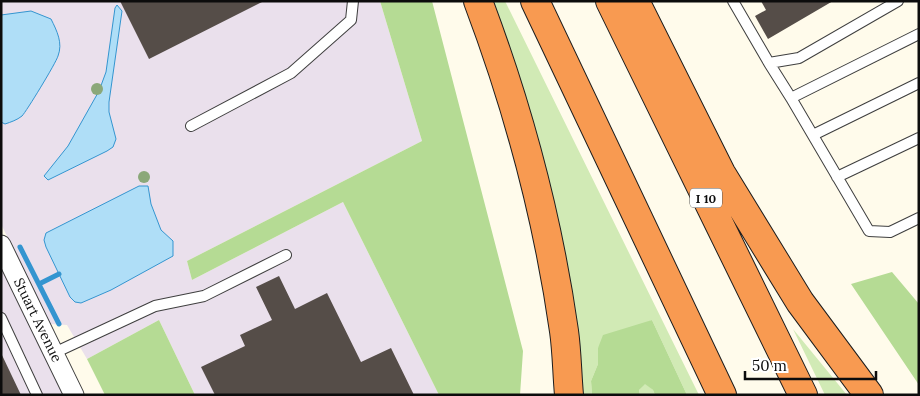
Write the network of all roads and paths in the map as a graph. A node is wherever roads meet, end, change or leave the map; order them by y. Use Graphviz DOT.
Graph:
graph roads {
  1 [pos="352,1"];
  2 [pos="478,1"];
  3 [pos="535,1"];
  4 [pos="610,1"];
  5 [pos="635,1"];
  6 [pos="733,1"];
  7 [pos="898,1"];
  8 [pos="919,34"];
  9 [pos="769,63"];
  10 [pos="919,83"];
  11 [pos="791,98"];
  12 [pos="191,126"];
  13 [pos="812,135"];
  14 [pos="919,138"];
  15 [pos="837,177"];
  16 [pos="919,218"];
  17 [pos="1,244"];
  18 [pos="286,255"];
  19 [pos="1,318"];
  20 [pos="54,353"];
  21 [pos="37,395"];
  22 [pos="74,395"];
  23 [pos="569,395"];
  24 [pos="722,395"];
  25 [pos="802,395"];
  26 [pos="869,395"];
  1 -- 12 [label="lane"];
  2 -- 23 [label="highway"];
  3 -- 24 [label="highway"];
  4 -- 25 [label="highway, I 10"];
  5 -- 26 [label="highway"];
  6 -- 9 [label="lane"];
  7 -- 9 [label="lane"];
  8 -- 11 [label="lane"];
  9 -- 11 [label="lane"];
  10 -- 13 [label="lane"];
  11 -- 13 [label="lane"];
  13 -- 15 [label="lane"];
  14 -- 15 [label="lane"];
  15 -- 16 [label="lane"];
  17 -- 20 [label="street, Stuart Avenue"];
  18 -- 20 [label="lane"];
  19 -- 21 [label="lane"];
  20 -- 22 [label="street, Stuart Avenue"];
}
